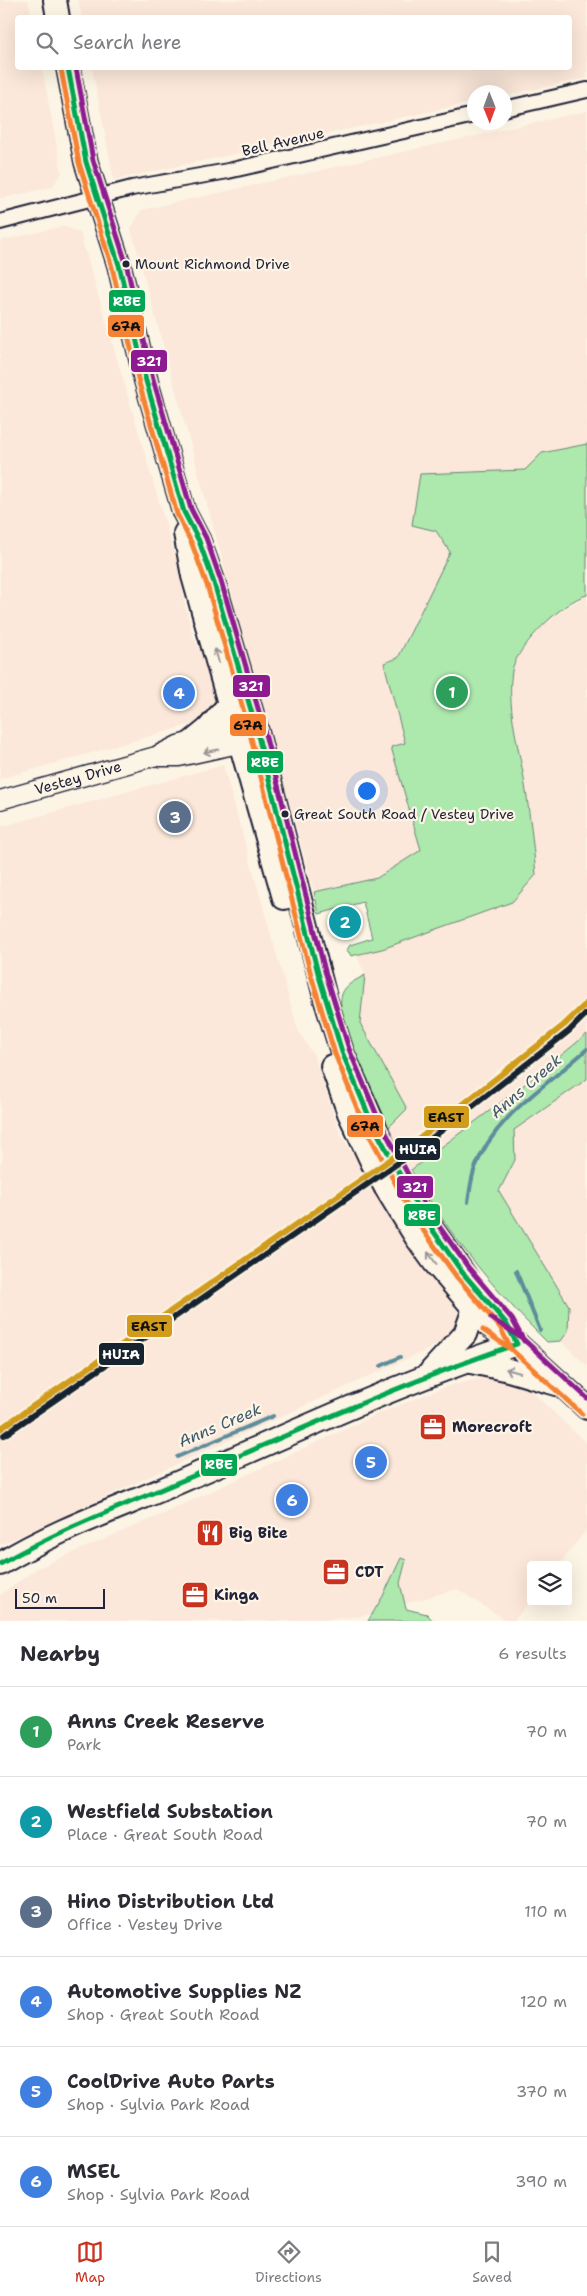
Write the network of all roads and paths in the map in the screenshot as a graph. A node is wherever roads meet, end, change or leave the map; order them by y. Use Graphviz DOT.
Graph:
graph roads {
  1 [pos="55,0"];
  2 [pos="58,15"];
  3 [pos="68,70"];
  4 [pos="587,90"];
  5 [pos="512,107"];
  6 [pos="467,117"];
  7 [pos="98,197"];
  8 [pos="0,222"];
  9 [pos="184,512"];
  10 [pos="230,703"];
  11 [pos="248,734"];
  12 [pos="192,742"];
  13 [pos="156,756"];
  14 [pos="0,800"];
  15 [pos="393,1183"];
  16 [pos="474,1310"];
  17 [pos="517,1344"];
  18 [pos="465,1361"];
  19 [pos="427,1376"];
  20 [pos="560,1385"];
  21 [pos="587,1408"];
  22 [pos="0,1564"];
  1 -- 2 [label="main road"];
  3 -- 7 [label="main road"];
  4 -- 5 [label="street"];
  6 -- 7 [label="street, Bell Avenue"];
  7 -- 8 [label="street"];
  7 -- 9 [label="main road"];
  10 -- 9 [label="main road, one-way"];
  9 -- 11 [label="main road"];
  10 -- 11 [label="main road"];
  10 -- 12 [label="main road"];
  11 -- 12 [label="street, Vestey Drive"];
  11 -- 13 [label="street, Vestey Drive, one-way"];
  11 -- 15 [label="main road, bridge"];
  12 -- 13 [label="street, Vestey Drive"];
  13 -- 14 [label="street, Vestey Drive"];
  16 -- 15 [label="main road, one-way"];
  15 -- 17 [label="main road"];
  16 -- 17 [label="main road"];
  16 -- 19 [label="main road"];
  17 -- 18 [label="main road"];
  17 -- 20 [label="main road"];
  18 -- 19 [label="main road"];
  20 -- 18 [label="main road, one-way"];
  19 -- 22 [label="main road"];
  20 -- 21 [label="main road"];
}
